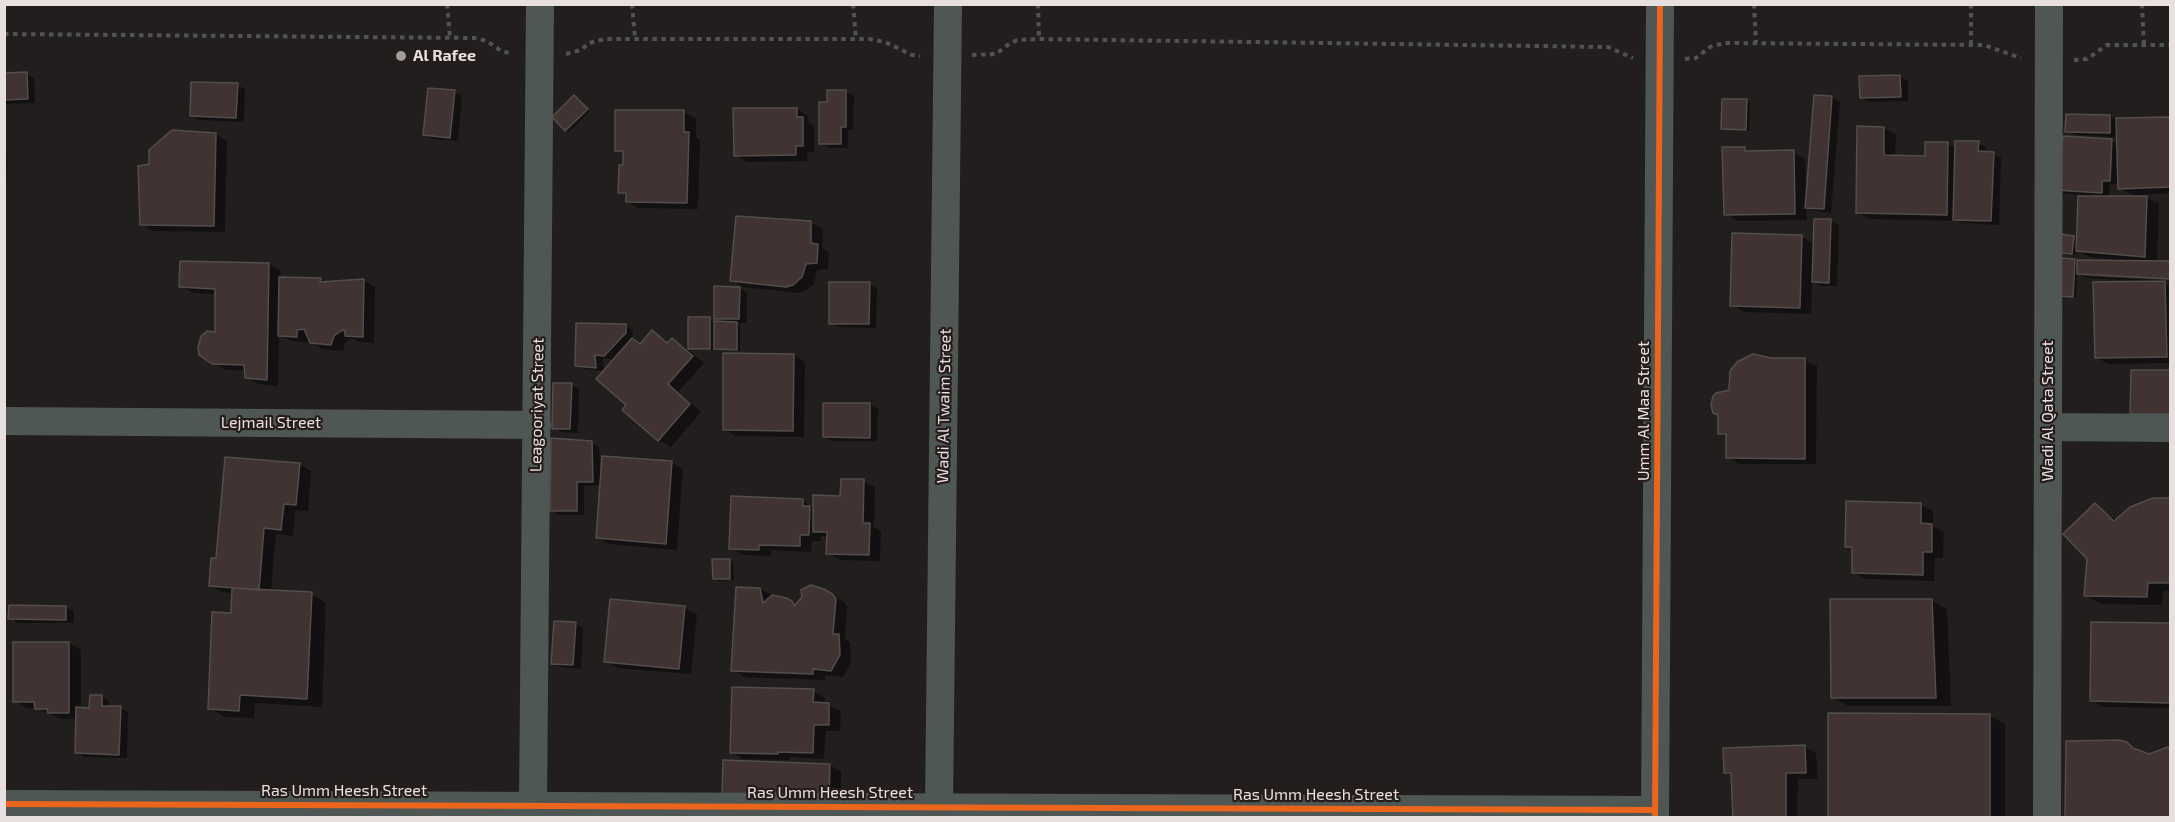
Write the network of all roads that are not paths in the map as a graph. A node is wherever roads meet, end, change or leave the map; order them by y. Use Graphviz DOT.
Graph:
graph roads {
  1 [pos="540,4"];
  2 [pos="948,4"];
  3 [pos="1660,4"];
  4 [pos="2049,4"];
  5 [pos="4,421"];
  6 [pos="537,425"];
  7 [pos="2048,427"];
  8 [pos="2170,428"];
  9 [pos="4,804"];
  10 [pos="939,807"];
  11 [pos="544,810"];
  12 [pos="92,811"];
  13 [pos="272,811"];
  14 [pos="1655,814"];
  15 [pos="2047,818"];
  1 -- 6 [label="street, Leagooriyat Street"];
  2 -- 10 [label="street, Wadi Al Twaim Street"];
  3 -- 14 [label="street, Umm Al Maa Street"];
  4 -- 7 [label="street, Wadi Al Qata Street"];
  5 -- 6 [label="street, Lejmail Street"];
  6 -- 11 [label="street, Leagooriyat Street"];
  7 -- 8 [label="street"];
  7 -- 15 [label="street, Wadi Al Qata Street"];
  9 -- 12 [label="street, Ras Umm Heesh Street"];
  10 -- 11 [label="street, Ras Umm Heesh Street"];
  10 -- 14 [label="street, Ras Umm Heesh Street"];
  11 -- 13 [label="street, Ras Umm Heesh Street"];
  12 -- 13 [label="street, Ras Umm Heesh Street"];
}
